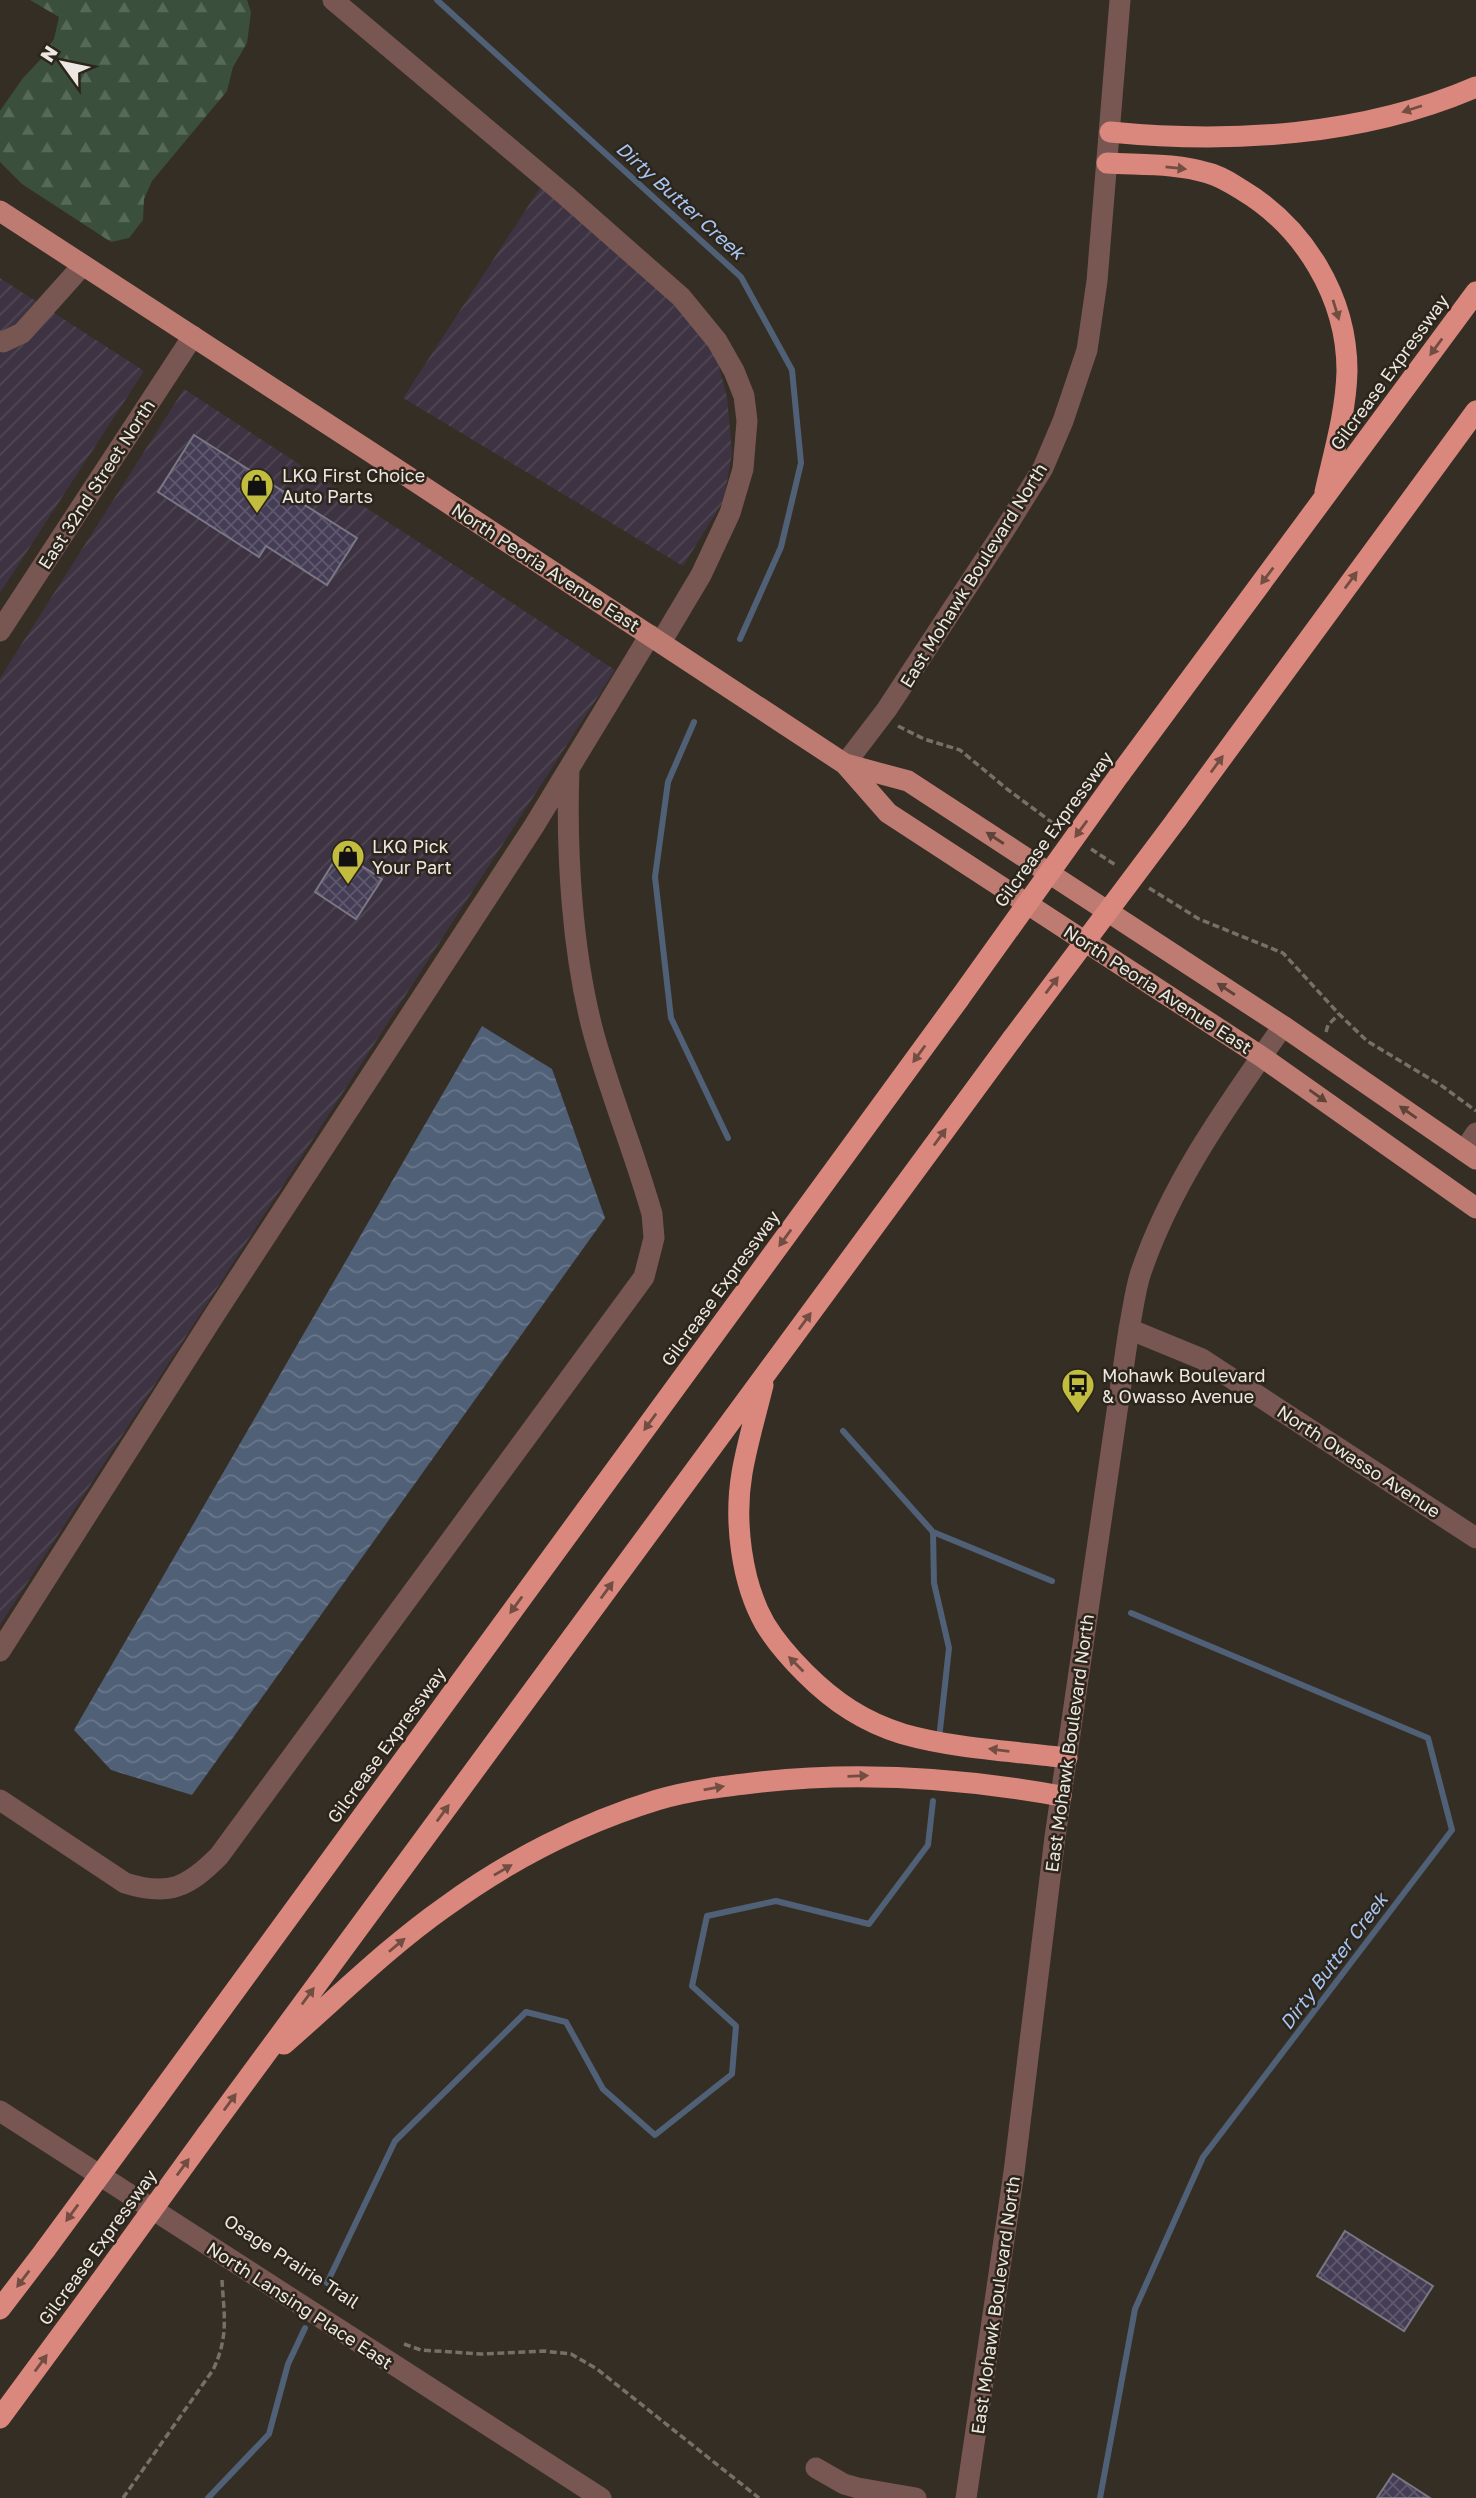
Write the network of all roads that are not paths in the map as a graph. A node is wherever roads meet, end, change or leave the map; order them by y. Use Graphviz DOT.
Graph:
graph roads {
  1 [pos="333,0"];
  2 [pos="1120,0"];
  3 [pos="1476,87"];
  4 [pos="1110,131"];
  5 [pos="1108,163"];
  6 [pos="0,211"];
  7 [pos="83,265"];
  8 [pos="1476,292"];
  9 [pos="192,336"];
  10 [pos="0,341"];
  11 [pos="1476,411"];
  12 [pos="1322,501"];
  13 [pos="0,631"];
  14 [pos="656,639"];
  15 [pos="845,764"];
  16 [pos="569,769"];
  17 [pos="534,826"];
  18 [pos="568,835"];
  19 [pos="1283,1026"];
  20 [pos="1262,1057"];
  21 [pos="1472,1148"];
  22 [pos="1476,1208"];
  23 [pos="1129,1329"];
  24 [pos="765,1376"];
  25 [pos="1476,1538"];
  26 [pos="0,1651"];
  27 [pos="1067,1758"];
  28 [pos="1061,1796"];
  29 [pos="0,1800"];
  30 [pos="253,2071"];
  31 [pos="0,2111"];
  32 [pos="0,2309"];
  33 [pos="0,2418"];
  34 [pos="816,2468"];
  35 [pos="601,2498"];
  36 [pos="916,2498"];
  37 [pos="966,2498"];
  1 -- 14 [label="street"];
  2 -- 4 [label="street, East Mohawk Boulevard North"];
  3 -- 4 [label="highway, one-way"];
  4 -- 5 [label="street, East Mohawk Boulevard North"];
  5 -- 12 [label="highway, one-way"];
  5 -- 15 [label="street, East Mohawk Boulevard North"];
  6 -- 7 [label="main road, North Peoria Avenue East"];
  7 -- 9 [label="main road, North Peoria Avenue East"];
  7 -- 10 [label="street"];
  8 -- 12 [label="highway, Gilcrease Expressway, one-way"];
  9 -- 13 [label="street, East 32nd Street North"];
  9 -- 14 [label="main road, North Peoria Avenue East"];
  24 -- 11 [label="highway, Gilcrease Expressway, one-way, bridge"];
  12 -- 32 [label="highway, Gilcrease Expressway, one-way, bridge"];
  14 -- 15 [label="main road, North Peoria Avenue East"];
  14 -- 16 [label="street"];
  19 -- 15 [label="main road, North Peoria Avenue East, one-way"];
  15 -- 20 [label="main road, North Peoria Avenue East"];
  16 -- 17 [label="street"];
  16 -- 18 [label="street"];
  17 -- 18 [label="street"];
  17 -- 26 [label="street"];
  18 -- 29 [label="street"];
  19 -- 20 [label="street, East Mohawk Boulevard North"];
  21 -- 19 [label="main road, North Peoria Avenue East, one-way"];
  20 -- 22 [label="main road, North Peoria Avenue East, one-way"];
  20 -- 23 [label="street, East Mohawk Boulevard North"];
  23 -- 25 [label="street, North Owasso Avenue"];
  23 -- 27 [label="street, East Mohawk Boulevard North"];
  27 -- 24 [label="highway, one-way"];
  30 -- 24 [label="highway, Gilcrease Expressway, one-way"];
  27 -- 28 [label="street, East Mohawk Boulevard North"];
  30 -- 28 [label="highway, one-way"];
  28 -- 37 [label="street, East Mohawk Boulevard North"];
  33 -- 30 [label="highway, Gilcrease Expressway, one-way, bridge"];
  31 -- 35 [label="street, North Lansing Place East"];
  34 -- 36 [label="street"];
}
